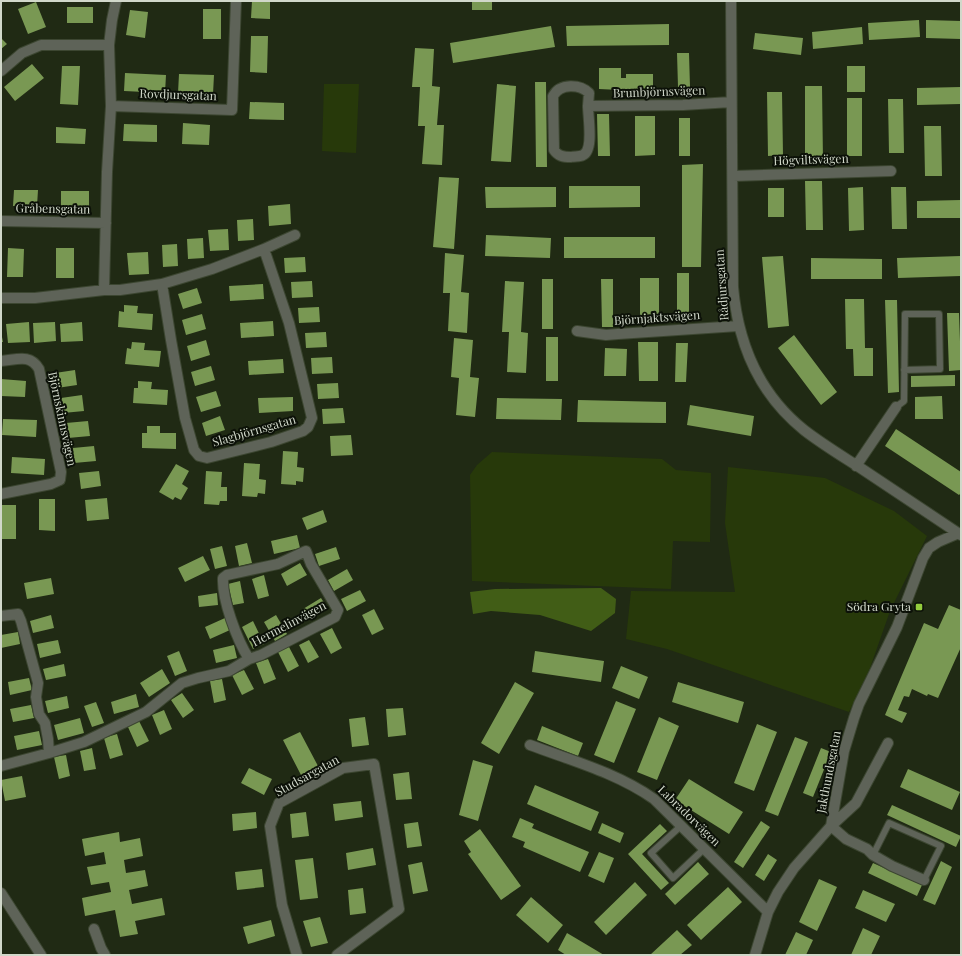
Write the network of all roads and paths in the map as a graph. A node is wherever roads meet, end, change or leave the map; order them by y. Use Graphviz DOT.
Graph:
graph roads {
  1 [pos="116,1"];
  2 [pos="236,1"];
  3 [pos="731,1"];
  4 [pos="110,45"];
  5 [pos="1,71"];
  6 [pos="731,102"];
  7 [pos="111,106"];
  8 [pos="588,106"];
  9 [pos="890,171"];
  10 [pos="733,176"];
  11 [pos="1,221"];
  12 [pos="106,223"];
  13 [pos="295,235"];
  14 [pos="264,249"];
  15 [pos="162,284"];
  16 [pos="104,290"];
  17 [pos="1,298"];
  18 [pos="738,326"];
  19 [pos="577,332"];
  20 [pos="1,361"];
  21 [pos="904,370"];
  22 [pos="896,407"];
  23 [pos="856,466"];
  24 [pos="1,494"];
  25 [pos="960,534"];
  26 [pos="1,616"];
  27 [pos="249,659"];
  28 [pos="888,742"];
  29 [pos="530,745"];
  30 [pos="49,753"];
  31 [pos="1,766"];
  32 [pos="682,825"];
  33 [pos="831,826"];
  34 [pos="705,848"];
  35 [pos="873,855"];
  36 [pos="924,880"];
  37 [pos="1,893"];
  38 [pos="768,912"];
  39 [pos="94,929"];
  40 [pos="41,955"];
  41 [pos="105,955"];
  42 [pos="297,955"];
  43 [pos="337,955"];
  44 [pos="755,955"];
  1 -- 4 [label="street"];
  2 -- 7 [label="street, Rovdjursgatan"];
  3 -- 6 [label="street, Rådjursgatan"];
  4 -- 5 [label="street"];
  4 -- 7 [label="street"];
  6 -- 8 [label="street, Brunbjörnsvägen"];
  6 -- 10 [label="street, Rådjursgatan"];
  7 -- 12 [label="street"];
  8 -- 8 [label="street"];
  9 -- 10 [label="street, Högviltsvägen"];
  10 -- 18 [label="street, Rådjursgatan"];
  11 -- 12 [label="street, Gråbensgatan"];
  12 -- 16 [label="street"];
  13 -- 14 [label="street"];
  14 -- 15 [label="street"];
  14 -- 15 [label="street, Slagbjörnsgatan"];
  15 -- 16 [label="street"];
  16 -- 17 [label="street"];
  18 -- 19 [label="street, Björnjaktsvägen"];
  18 -- 23 [label="street, Rådjursgatan"];
  20 -- 24 [label="street, Björnskinnsvägen"];
  21 -- 21 [label="lane"];
  21 -- 22 [label="lane"];
  22 -- 23 [label="street"];
  23 -- 25 [label="street, Rådjursgatan"];
  25 -- 33 [label="street, Jakthundsgatan"];
  26 -- 30 [label="street"];
  27 -- 27 [label="street, Hermelinvägen"];
  27 -- 30 [label="street, Hermelinvägen"];
  28 -- 33 [label="street"];
  29 -- 32 [label="street, Labradorvägen"];
  30 -- 31 [label="street, Hermelinvägen"];
  32 -- 34 [label="street, Labradorvägen"];
  32 -- 34 [label="lane"];
  33 -- 35 [label="street"];
  33 -- 38 [label="street, Jakthundsgatan"];
  34 -- 38 [label="street, Labradorvägen"];
  35 -- 36 [label="street"];
  35 -- 36 [label="lane"];
  37 -- 40 [label="street"];
  38 -- 44 [label="street, Jakthundsgatan"];
  39 -- 41 [label="street"];
  42 -- 43 [label="street, Studsargatan"];
}
